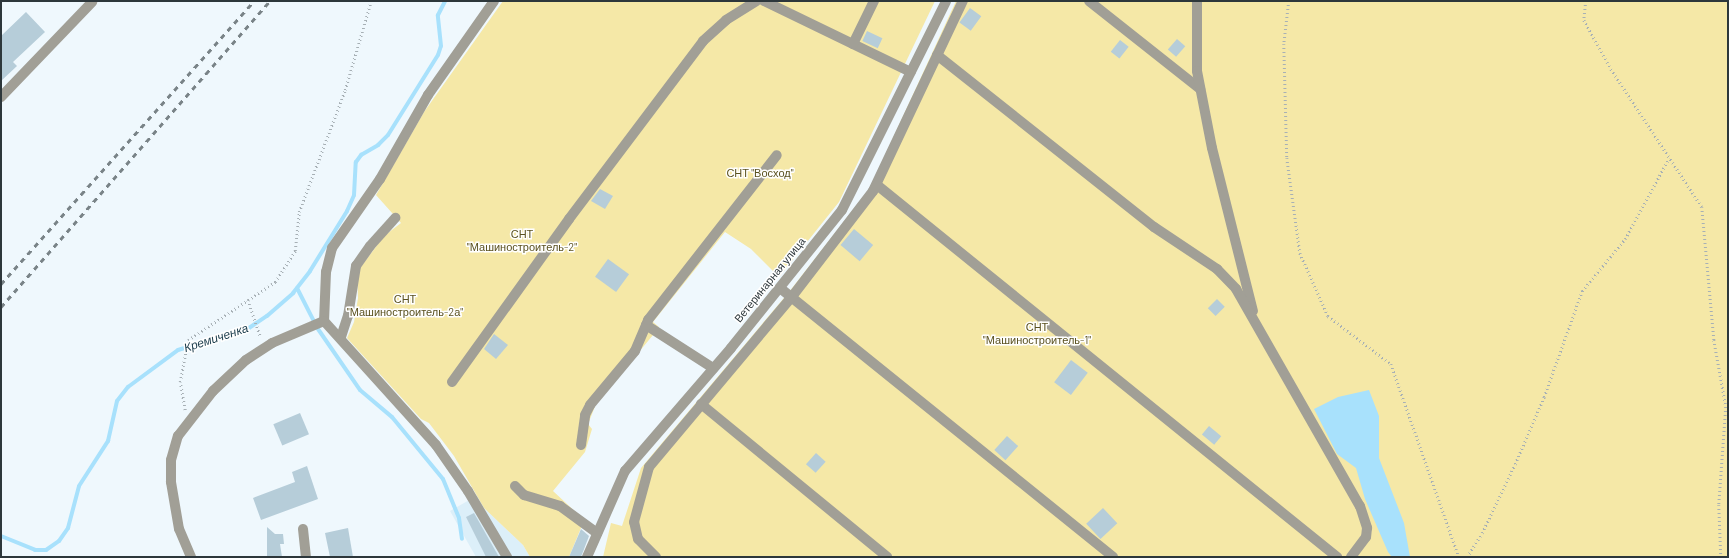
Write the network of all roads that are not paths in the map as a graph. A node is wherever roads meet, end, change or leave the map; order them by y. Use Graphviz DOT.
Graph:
graph roads {
  1 [pos="494,1"];
  2 [pos="757,1"];
  3 [pos="764,1"];
  4 [pos="874,1"];
  5 [pos="946,1"];
  6 [pos="963,1"];
  7 [pos="1089,1"];
  8 [pos="1197,1"];
  9 [pos="92,2"];
  10 [pos="853,44"];
  11 [pos="937,55"];
  12 [pos="911,72"];
  13 [pos="1200,89"];
  14 [pos="1,97"];
  15 [pos="777,155"];
  16 [pos="877,185"];
  17 [pos="395,218"];
  18 [pos="780,288"];
  19 [pos="791,298"];
  20 [pos="324,321"];
  21 [pos="1256,325"];
  22 [pos="646,326"];
  23 [pos="341,337"];
  24 [pos="713,368"];
  25 [pos="452,382"];
  26 [pos="702,404"];
  27 [pos="581,445"];
  28 [pos="515,486"];
  29 [pos="303,529"];
  30 [pos="597,533"];
  31 [pos="191,557"];
  32 [pos="306,557"];
  33 [pos="506,557"];
  34 [pos="587,557"];
  35 [pos="656,557"];
  36 [pos="887,557"];
  37 [pos="1113,557"];
  38 [pos="1337,557"];
  39 [pos="1351,557"];
  1 -- 20 [label="street"];
  2 -- 25 [label="street"];
  3 -- 10 [label="street"];
  4 -- 10 [label="street"];
  5 -- 12 [label="street, Ветеринарная улица"];
  6 -- 11 [label="street"];
  7 -- 13 [label="street"];
  8 -- 13 [label="street"];
  9 -- 14 [label="street"];
  10 -- 12 [label="street"];
  11 -- 16 [label="street"];
  11 -- 21 [label="street"];
  12 -- 18 [label="street, Ветеринарная улица"];
  13 -- 21 [label="street"];
  15 -- 22 [label="street"];
  16 -- 19 [label="street"];
  16 -- 38 [label="street"];
  17 -- 23 [label="street"];
  18 -- 19 [label="street"];
  18 -- 24 [label="street, Ветеринарная улица"];
  19 -- 26 [label="street"];
  19 -- 37 [label="street"];
  20 -- 23 [label="street"];
  20 -- 31 [label="street"];
  21 -- 39 [label="street"];
  22 -- 24 [label="street"];
  22 -- 27 [label="street"];
  23 -- 33 [label="street"];
  24 -- 30 [label="street, Ветеринарная улица"];
  26 -- 35 [label="street"];
  26 -- 36 [label="street"];
  28 -- 30 [label="street"];
  29 -- 32 [label="street"];
  30 -- 34 [label="street, Ветеринарная улица"];
}
